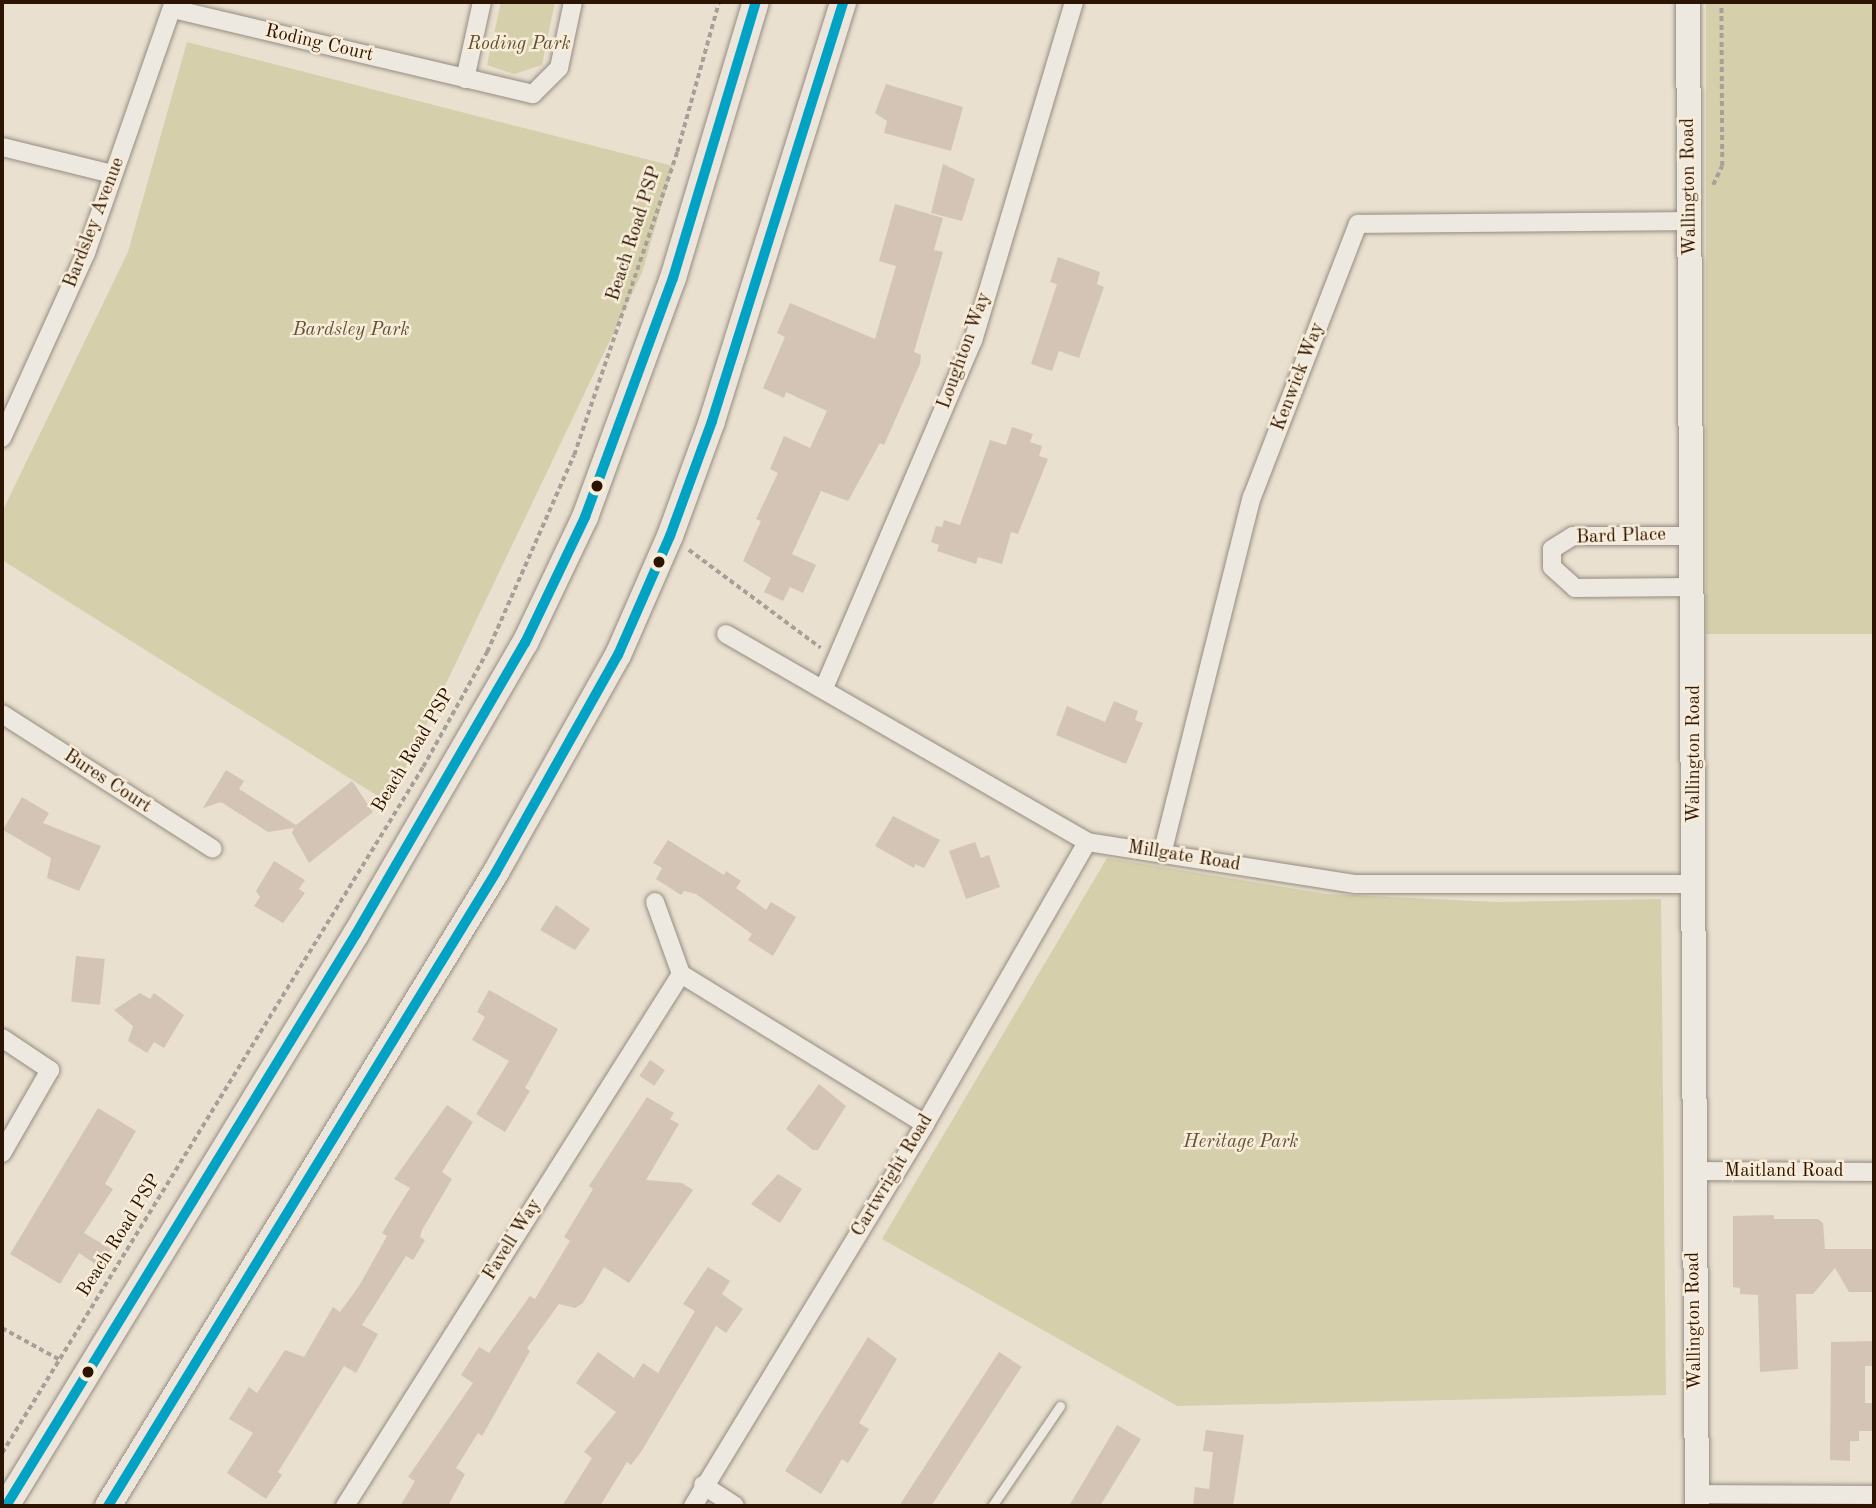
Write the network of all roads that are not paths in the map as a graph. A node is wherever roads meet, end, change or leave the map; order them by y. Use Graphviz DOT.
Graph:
graph roads {
  1 [pos="482,2"];
  2 [pos="573,2"];
  3 [pos="756,2"];
  4 [pos="844,2"];
  5 [pos="1074,2"];
  6 [pos="1688,2"];
  7 [pos="174,6"];
  8 [pos="465,79"];
  9 [pos="2,147"];
  10 [pos="113,174"];
  11 [pos="1690,221"];
  12 [pos="2,438"];
  13 [pos="1693,536"];
  14 [pos="1694,587"];
  15 [pos="726,634"];
  16 [pos="824,688"];
  17 [pos="2,715"];
  18 [pos="1087,842"];
  19 [pos="213,849"];
  20 [pos="1162,854"];
  21 [pos="1696,884"];
  22 [pos="655,902"];
  23 [pos="681,974"];
  24 [pos="2,1038"];
  25 [pos="925,1124"];
  26 [pos="2,1153"];
  27 [pos="1693,1171"];
  28 [pos="1874,1172"];
  29 [pos="1060,1406"];
  30 [pos="703,1485"];
  31 [pos="1874,1495"];
  32 [pos="1697,1500"];
  33 [pos="6,1506"];
  34 [pos="108,1506"];
  35 [pos="345,1506"];
  36 [pos="692,1506"];
  37 [pos="736,1506"];
  38 [pos="992,1506"];
  1 -- 8 [label="street"];
  2 -- 8 [label="street, Roding Court"];
  3 -- 33 [label="main road"];
  4 -- 34 [label="main road"];
  5 -- 16 [label="street, Loughton Way"];
  6 -- 11 [label="street, Wallington Road"];
  7 -- 8 [label="street, Roding Court"];
  7 -- 10 [label="street, Bardsley Avenue"];
  9 -- 10 [label="street"];
  10 -- 12 [label="street, Bardsley Avenue"];
  11 -- 13 [label="street, Wallington Road"];
  11 -- 20 [label="street, Kenwick Way"];
  13 -- 14 [label="street, Wallington Road"];
  13 -- 14 [label="street, Bard Place"];
  14 -- 21 [label="street, Wallington Road"];
  15 -- 16 [label="street, Millgate Road"];
  16 -- 18 [label="street, Millgate Road"];
  17 -- 19 [label="street, Bures Court"];
  18 -- 20 [label="street, Millgate Road"];
  18 -- 25 [label="street, Cartwright Road"];
  20 -- 21 [label="street, Millgate Road"];
  21 -- 27 [label="street, Wallington Road"];
  22 -- 23 [label="street"];
  23 -- 25 [label="street"];
  23 -- 35 [label="street, Favell Way"];
  24 -- 26 [label="street"];
  25 -- 30 [label="street, Cartwright Road"];
  27 -- 28 [label="street, Maitland Road"];
  27 -- 32 [label="street, Wallington Road"];
  29 -- 38 [label="lane"];
  30 -- 36 [label="street, Cartwright Road"];
  30 -- 37 [label="street"];
  31 -- 32 [label="street"];
}
